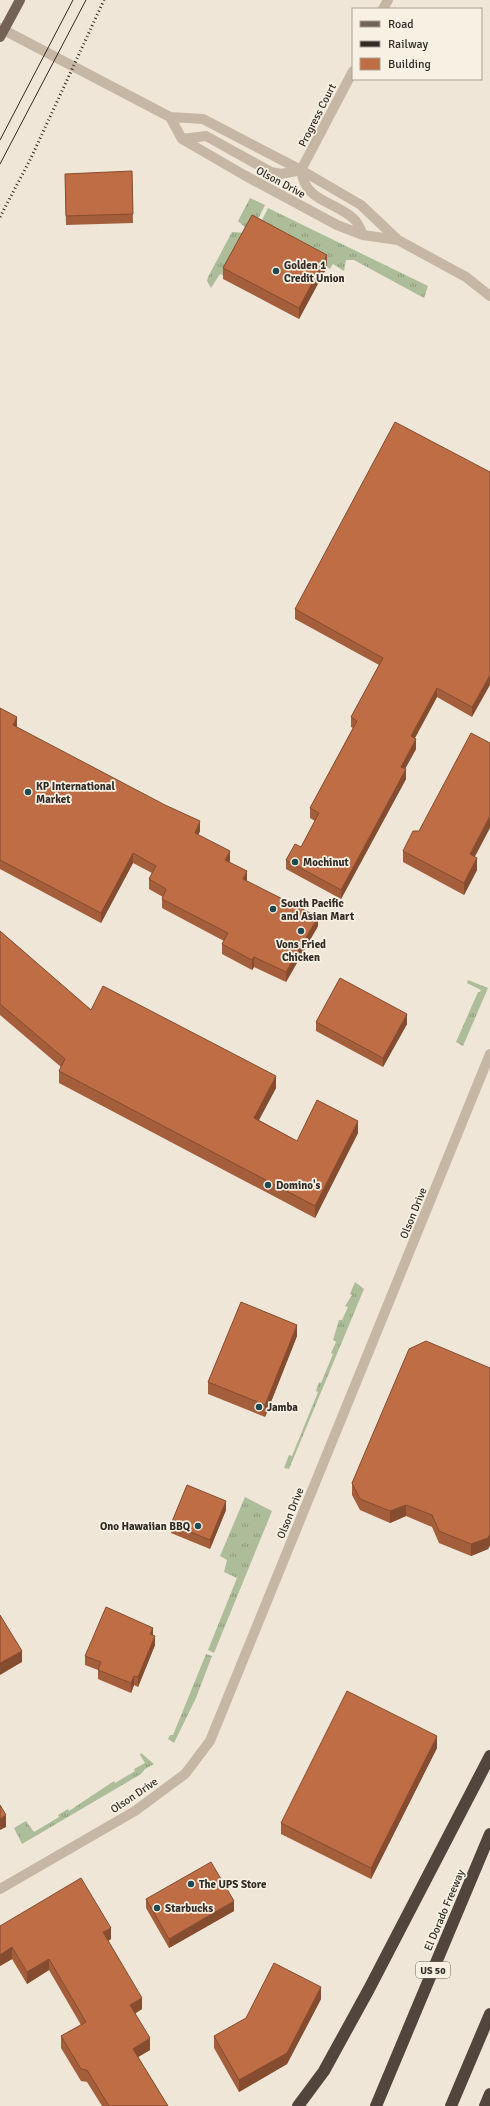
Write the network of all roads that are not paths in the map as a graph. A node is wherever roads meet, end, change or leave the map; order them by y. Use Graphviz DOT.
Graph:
graph roads {
  1 [pos="20,0"];
  2 [pos="1,32"];
  3 [pos="352,73"];
  4 [pos="170,117"];
  5 [pos="182,139"];
  6 [pos="301,170"];
  7 [pos="363,235"];
  8 [pos="398,240"];
  9 [pos="490,296"];
  10 [pos="490,1054"];
  11 [pos="490,1756"];
  12 [pos="490,1834"];
  13 [pos="0,1889"];
  14 [pos="490,2014"];
  15 [pos="490,2094"];
  16 [pos="298,2106"];
  17 [pos="376,2106"];
  18 [pos="451,2106"];
  19 [pos="485,2106"];
  1 -- 2 [label="main road"];
  2 -- 4 [label="street, Olson Drive"];
  3 -- 6 [label="street, Progress Court"];
  4 -- 5 [label="street"];
  4 -- 6 [label="street, Olson Drive"];
  5 -- 6 [label="street"];
  5 -- 7 [label="street, Olson Drive"];
  6 -- 7 [label="street"];
  6 -- 8 [label="street, Olson Drive"];
  7 -- 8 [label="street, Olson Drive"];
  8 -- 9 [label="street, Olson Drive"];
  10 -- 13 [label="street, Olson Drive"];
  11 -- 16 [label="highway"];
  12 -- 17 [label="highway, El Dorado Freeway / US 50"];
  14 -- 18 [label="highway"];
  15 -- 19 [label="highway"];
}
